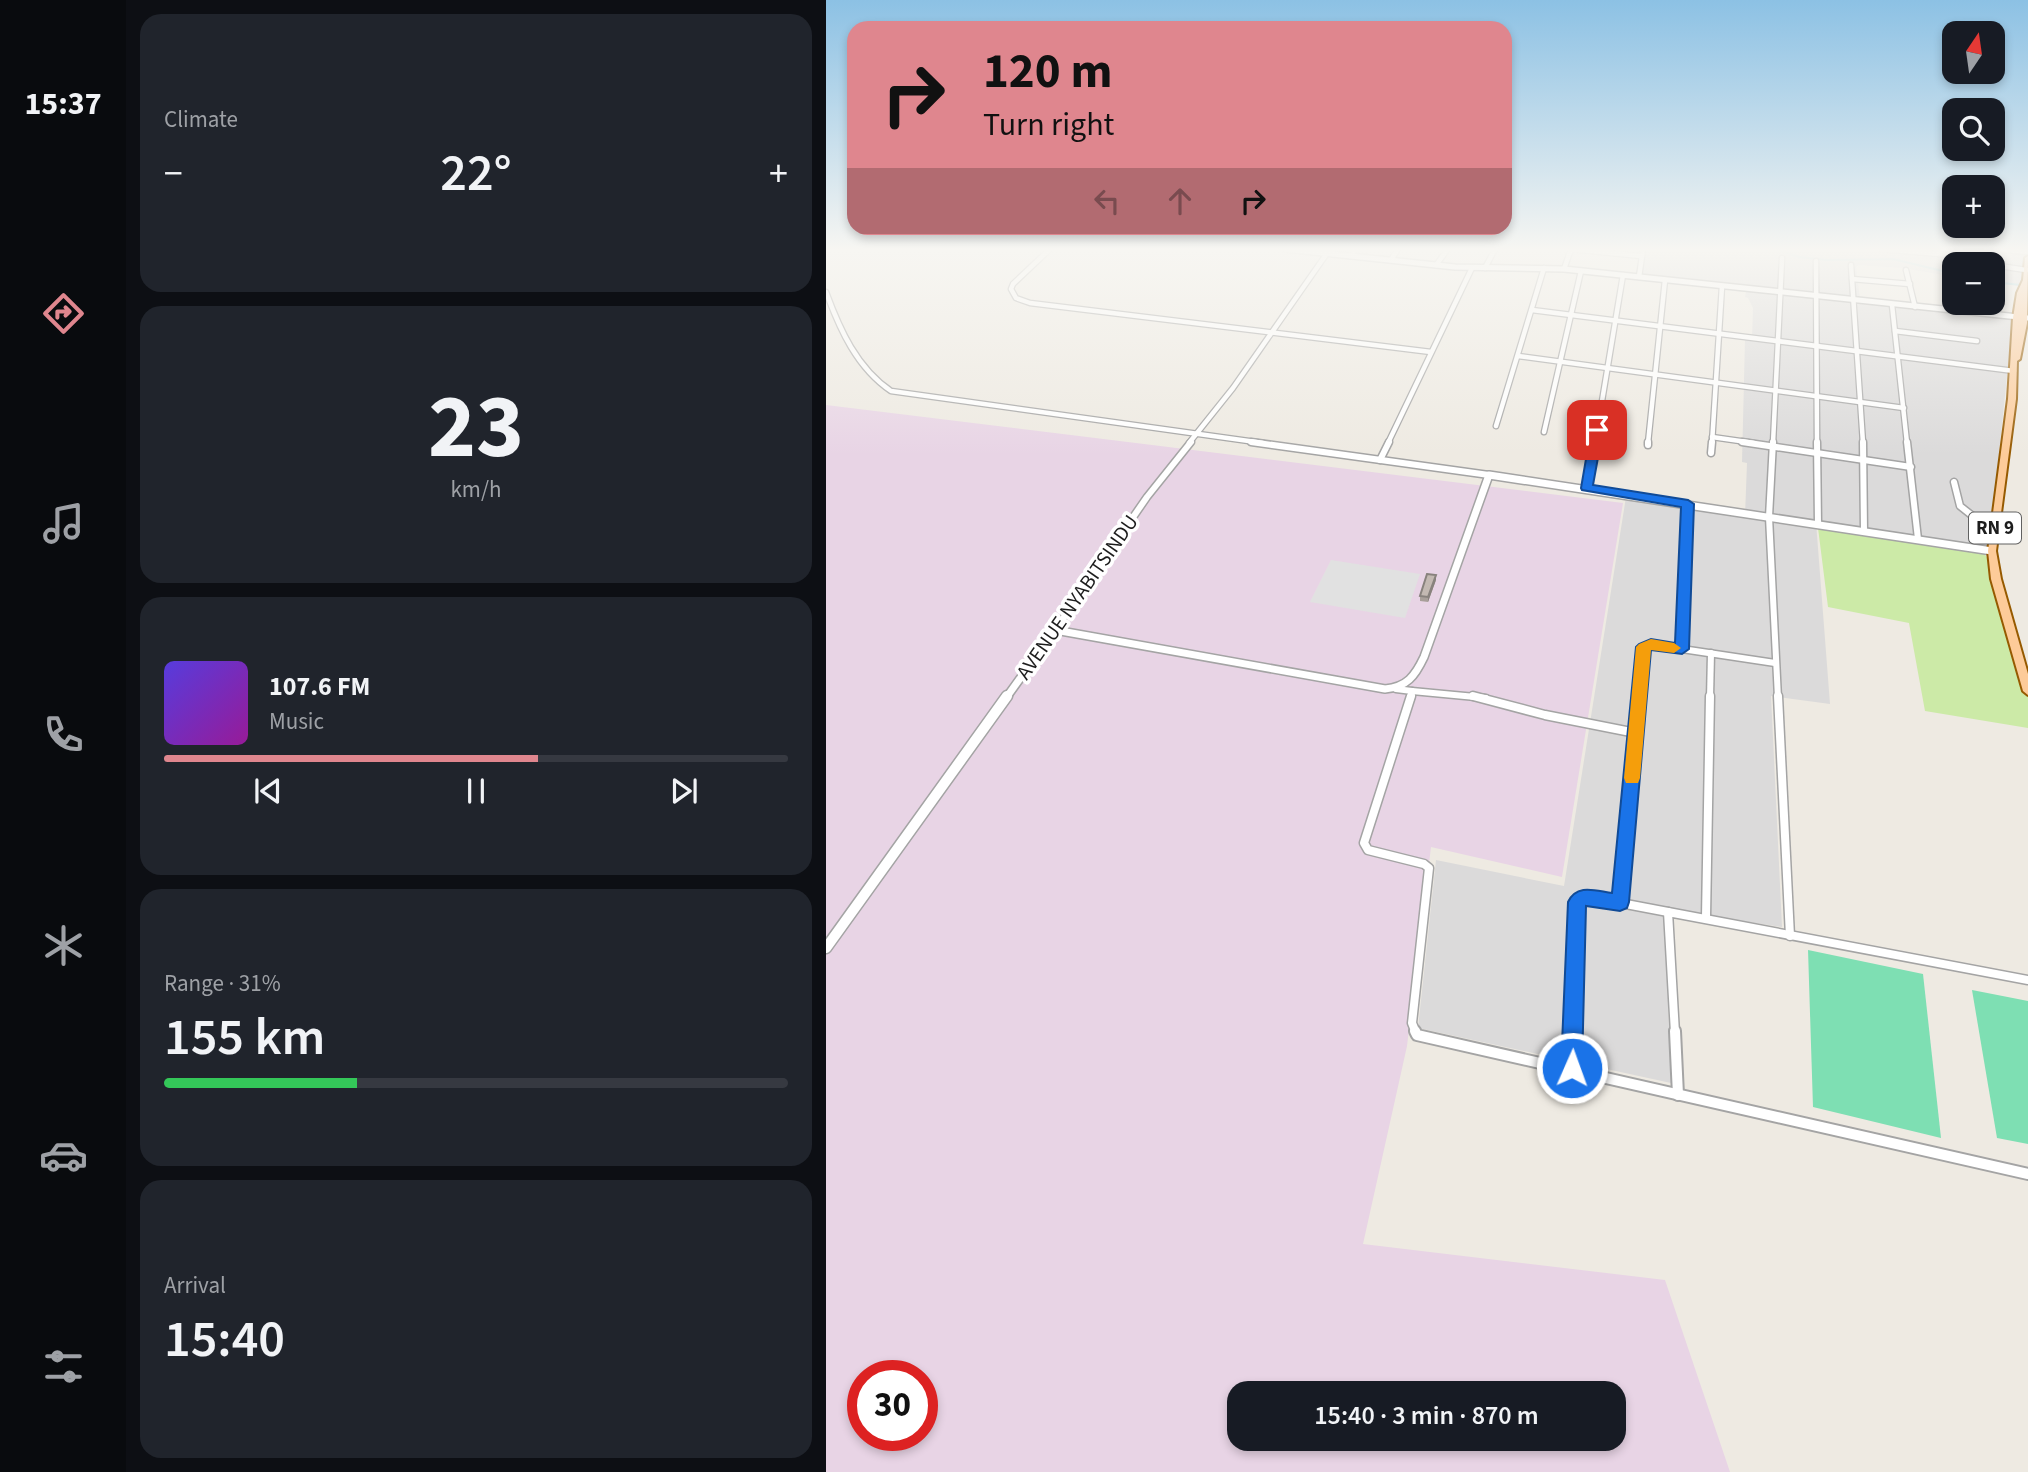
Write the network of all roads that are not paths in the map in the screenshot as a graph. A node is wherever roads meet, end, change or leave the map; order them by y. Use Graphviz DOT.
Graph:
graph roads {
  1 [pos="836,318"];
  2 [pos="1148,318"];
  3 [pos="1282,318"];
  4 [pos="1448,318"];
  5 [pos="1530,318"];
  6 [pos="1571,318"];
  7 [pos="1598,318"];
  8 [pos="1660,318"];
  9 [pos="1720,318"];
  10 [pos="1778,318"];
  11 [pos="1817,318"];
  12 [pos="1855,318"];
  13 [pos="1893,318"];
  14 [pos="2023,318"];
  15 [pos="1615,320"];
  16 [pos="1659,326"];
  17 [pos="1895,331"];
  18 [pos="1271,333"];
  19 [pos="1719,334"];
  20 [pos="1777,341"];
  21 [pos="1977,341"];
  22 [pos="1817,346"];
  23 [pos="1856,351"];
  24 [pos="1431,352"];
  25 [pos="1518,356"];
  26 [pos="1897,356"];
  27 [pos="1562,362"];
  28 [pos="1606,368"];
  29 [pos="2014,372"];
  30 [pos="1656,374"];
  31 [pos="1716,382"];
  32 [pos="1775,390"];
  33 [pos="1817,396"];
  34 [pos="1860,401"];
  35 [pos="1904,408"];
  36 [pos="1496,426"];
  37 [pos="1545,432"];
  38 [pos="1197,435"];
  39 [pos="1712,437"];
  40 [pos="1648,445"];
  41 [pos="1773,446"];
  42 [pos="1711,453"];
  43 [pos="1818,453"];
  44 [pos="1864,459"];
  45 [pos="1380,460"];
  46 [pos="1911,467"];
  47 [pos="1489,475"];
  48 [pos="1954,482"];
  49 [pos="1587,488"];
  50 [pos="1688,504"];
  51 [pos="1769,517"];
  52 [pos="1818,524"];
  53 [pos="1864,531"];
  54 [pos="1994,533"];
  55 [pos="1918,539"];
  56 [pos="1992,551"];
  57 [pos="1055,630"];
  58 [pos="1682,649"];
  59 [pos="1711,653"];
  60 [pos="1775,663"];
  61 [pos="1396,689"];
  62 [pos="1412,691"];
  63 [pos="2028,691"];
  64 [pos="1636,733"];
  65 [pos="1620,902"];
  66 [pos="1668,912"];
  67 [pos="1706,917"];
  68 [pos="1790,936"];
  69 [pos="826,948"];
  70 [pos="2028,980"];
  71 [pos="1572,1068"];
  72 [pos="1678,1095"];
  73 [pos="2028,1174"];
  1 -- 38 [label="street"];
  2 -- 18 [label="street"];
  3 -- 18 [label="street, AVENUE NYABITSINDU"];
  4 -- 24 [label="street"];
  5 -- 25 [label="street"];
  6 -- 27 [label="street"];
  7 -- 15 [label="street"];
  8 -- 16 [label="street"];
  9 -- 19 [label="street"];
  10 -- 20 [label="street"];
  11 -- 22 [label="street"];
  12 -- 23 [label="street"];
  13 -- 17 [label="street"];
  14 -- 29 [label="main road, RN 9"];
  15 -- 16 [label="street"];
  15 -- 28 [label="street"];
  16 -- 19 [label="street"];
  16 -- 30 [label="street"];
  17 -- 21 [label="street"];
  17 -- 26 [label="street"];
  18 -- 24 [label="street"];
  18 -- 38 [label="street, AVENUE NYABITSINDU"];
  19 -- 20 [label="street"];
  19 -- 31 [label="street"];
  20 -- 22 [label="street"];
  20 -- 32 [label="street"];
  22 -- 23 [label="street"];
  22 -- 33 [label="street"];
  23 -- 26 [label="street"];
  23 -- 34 [label="street"];
  24 -- 45 [label="street"];
  25 -- 27 [label="street"];
  25 -- 36 [label="street"];
  26 -- 29 [label="street"];
  26 -- 35 [label="street"];
  27 -- 28 [label="street"];
  27 -- 37 [label="street"];
  28 -- 30 [label="street"];
  28 -- 49 [label="street"];
  29 -- 54 [label="main road, RN 9"];
  30 -- 31 [label="street"];
  30 -- 40 [label="street"];
  31 -- 32 [label="street"];
  31 -- 39 [label="street"];
  32 -- 33 [label="street"];
  32 -- 41 [label="street"];
  33 -- 34 [label="street"];
  33 -- 43 [label="street"];
  34 -- 35 [label="street"];
  34 -- 44 [label="street"];
  35 -- 46 [label="street"];
  38 -- 45 [label="street"];
  38 -- 57 [label="street, AVENUE NYABITSINDU"];
  39 -- 41 [label="street"];
  39 -- 42 [label="street"];
  41 -- 43 [label="street"];
  41 -- 51 [label="street"];
  43 -- 44 [label="street"];
  43 -- 52 [label="street"];
  44 -- 46 [label="street"];
  44 -- 53 [label="street"];
  45 -- 47 [label="street"];
  46 -- 55 [label="street"];
  47 -- 49 [label="street"];
  47 -- 61 [label="street"];
  48 -- 54 [label="street"];
  49 -- 50 [label="street"];
  50 -- 51 [label="street"];
  50 -- 58 [label="street"];
  51 -- 52 [label="street"];
  51 -- 60 [label="street"];
  52 -- 53 [label="street"];
  53 -- 55 [label="street"];
  54 -- 56 [label="main road, RN 9"];
  55 -- 56 [label="street"];
  56 -- 63 [label="main road, RN 9"];
  57 -- 61 [label="street"];
  57 -- 69 [label="street, AVENUE NYABITSINDU"];
  58 -- 59 [label="street"];
  58 -- 64 [label="street"];
  59 -- 60 [label="street"];
  59 -- 67 [label="street"];
  60 -- 68 [label="street"];
  61 -- 62 [label="street"];
  62 -- 64 [label="street"];
  62 -- 71 [label="street"];
  64 -- 65 [label="street"];
  65 -- 66 [label="street"];
  65 -- 71 [label="street"];
  66 -- 67 [label="street"];
  66 -- 72 [label="street"];
  67 -- 68 [label="street"];
  68 -- 70 [label="street"];
  71 -- 72 [label="street"];
  72 -- 73 [label="street"];
}
